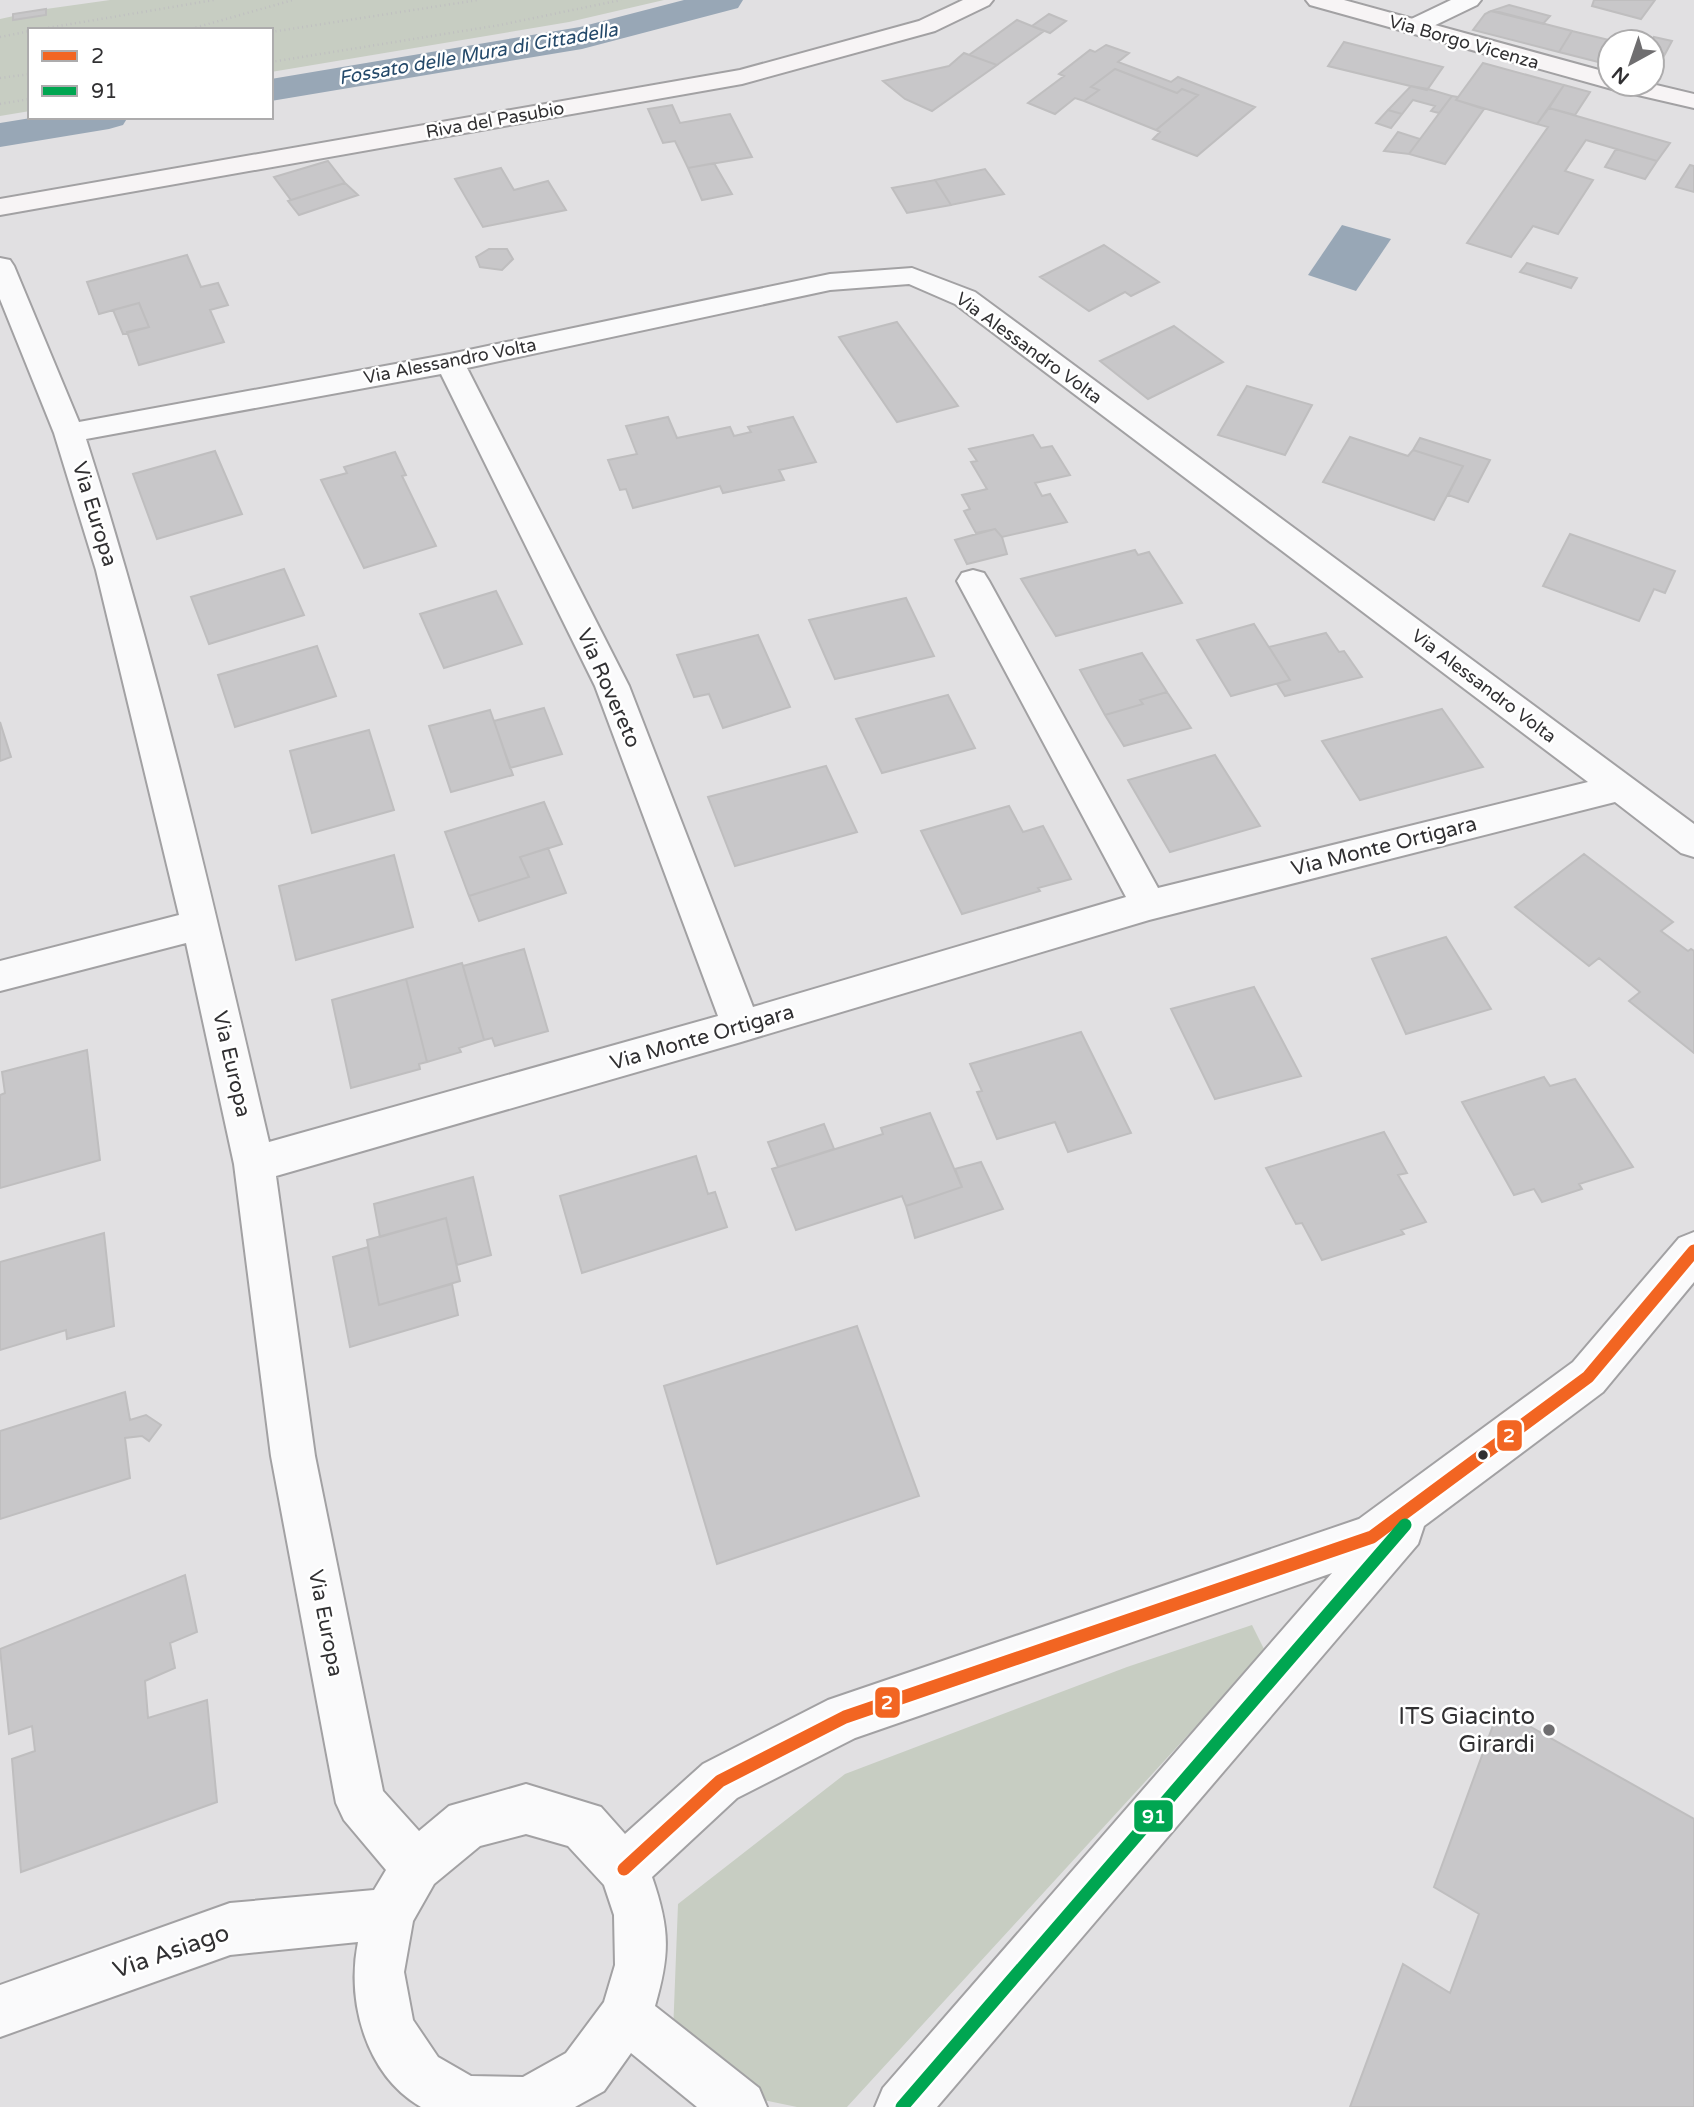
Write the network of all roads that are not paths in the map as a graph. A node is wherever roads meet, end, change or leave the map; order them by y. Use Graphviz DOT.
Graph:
graph roads {
  1 [pos="981,0"];
  2 [pos="1318,0"];
  3 [pos="1469,0"];
  4 [pos="1413,27"];
  5 [pos="1596,77"];
  6 [pos="1666,95"];
  7 [pos="1694,102"];
  8 [pos="0,207"];
  9 [pos="0,265"];
  10 [pos="450,363"];
  11 [pos="69,433"];
  12 [pos="973,581"];
  13 [pos="1619,788"];
  14 [pos="1694,843"];
  15 [pos="1149,905"];
  16 [pos="201,923"];
  17 [pos="0,976"];
  18 [pos="741,1026"];
  19 [pos="254,1164"];
  20 [pos="1694,1251"];
  21 [pos="1436,1489"];
  22 [pos="416,1866"];
  23 [pos="624,1869"];
  24 [pos="389,1914"];
  25 [pos="0,2011"];
  26 [pos="626,2016"];
  27 [pos="466,2105"];
  28 [pos="740,2107"];
  29 [pos="902,2107"];
  1 -- 8 [label="street, Riva del Pasubio"];
  2 -- 4 [label="street, Via Borgo Vicenza"];
  3 -- 4 [label="street"];
  4 -- 5 [label="street, Via Borgo Vicenza"];
  6 -- 7 [label="street"];
  9 -- 11 [label="street, Via Europa"];
  10 -- 11 [label="street, Via Alessandro Volta"];
  10 -- 13 [label="street, Via Alessandro Volta"];
  10 -- 18 [label="street, Via Rovereto"];
  11 -- 16 [label="street, Via Europa"];
  12 -- 15 [label="street"];
  13 -- 14 [label="street, Via Alessandro Volta"];
  13 -- 15 [label="street, Via Monte Ortigara"];
  15 -- 18 [label="street, Via Monte Ortigara"];
  16 -- 17 [label="street"];
  16 -- 19 [label="street, Via Europa"];
  18 -- 19 [label="street, Via Monte Ortigara"];
  19 -- 22 [label="street, Via Europa"];
  20 -- 21 [label="street"];
  21 -- 23 [label="street"];
  21 -- 29 [label="street"];
  22 -- 23 [label="street"];
  22 -- 24 [label="street"];
  23 -- 26 [label="street"];
  24 -- 25 [label="street, Via Asiago"];
  24 -- 27 [label="street"];
  26 -- 27 [label="street"];
  26 -- 28 [label="street"];
}
